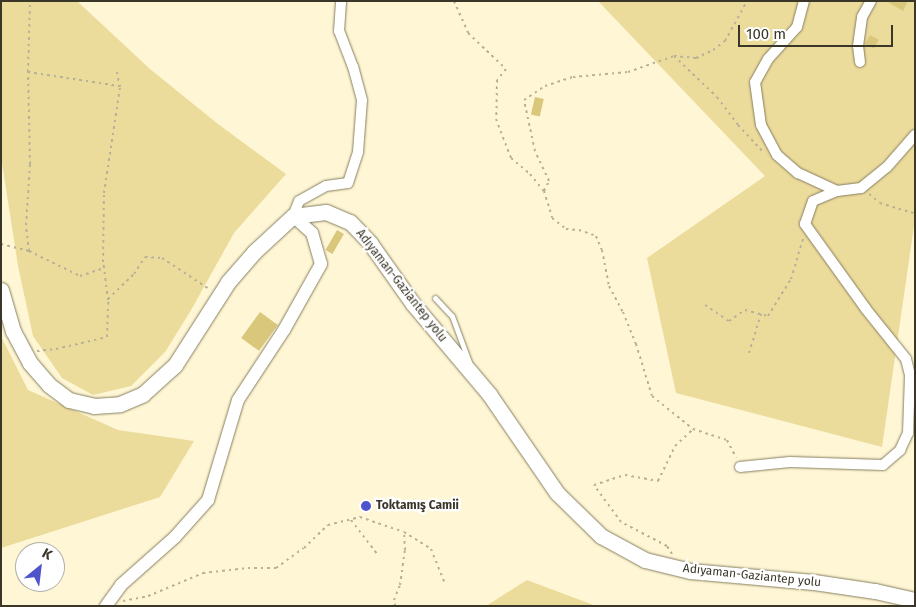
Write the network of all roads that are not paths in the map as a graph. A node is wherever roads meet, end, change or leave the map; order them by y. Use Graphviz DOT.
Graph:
graph roads {
  1 [pos="342,1"];
  2 [pos="804,1"];
  3 [pos="871,1"];
  4 [pos="860,62"];
  5 [pos="915,135"];
  6 [pos="837,191"];
  7 [pos="293,216"];
  8 [pos="1,290"];
  9 [pos="436,298"];
  10 [pos="5,316"];
  11 [pos="915,371"];
  12 [pos="474,376"];
  13 [pos="910,381"];
  14 [pos="740,467"];
  15 [pos="915,600"];
  16 [pos="106,605"];
  1 -- 7 [label="street"];
  2 -- 6 [label="street"];
  3 -- 4 [label="street"];
  5 -- 6 [label="street"];
  6 -- 13 [label="street"];
  7 -- 10 [label="main road"];
  7 -- 12 [label="main road, Adıyaman-Gaziantep yolu"];
  7 -- 16 [label="street"];
  8 -- 10 [label="main road"];
  9 -- 12 [label="lane"];
  11 -- 13 [label="street"];
  12 -- 15 [label="main road, Adıyaman-Gaziantep yolu"];
  13 -- 14 [label="street"];
}
